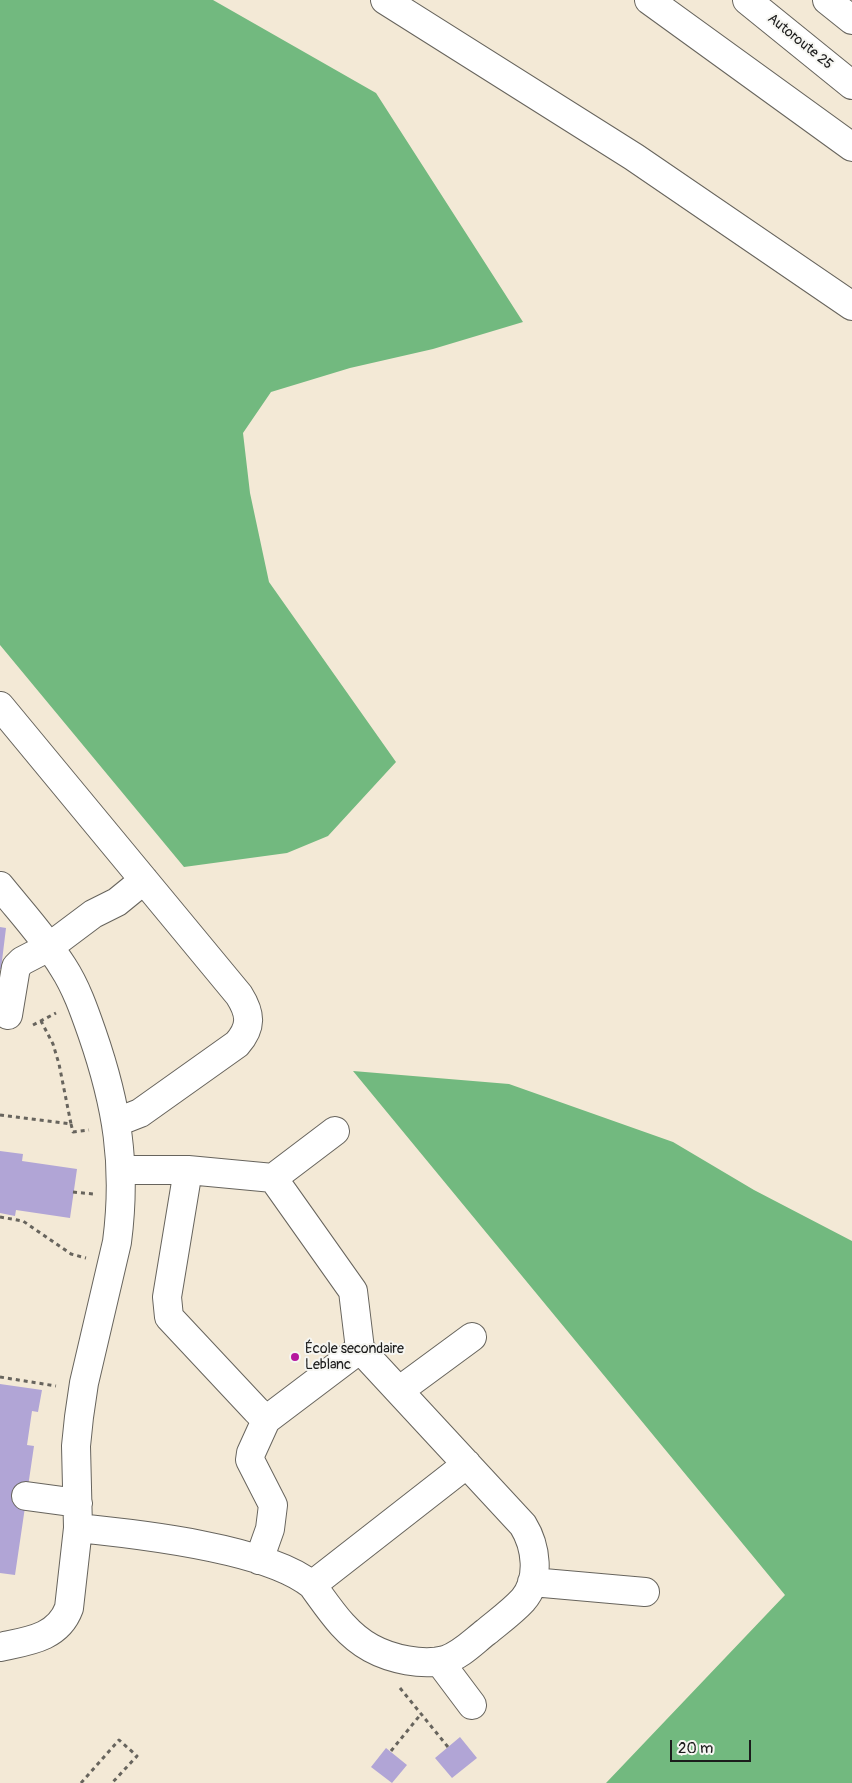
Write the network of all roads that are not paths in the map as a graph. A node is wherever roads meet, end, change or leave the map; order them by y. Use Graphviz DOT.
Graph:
graph roads {
  1 [pos="385,0"];
  2 [pos="649,0"];
  3 [pos="747,0"];
  4 [pos="827,0"];
  5 [pos="852,20"];
  6 [pos="852,85"];
  7 [pos="852,147"];
  8 [pos="852,306"];
  9 [pos="0,706"];
  10 [pos="144,880"];
  11 [pos="0,886"];
  12 [pos="50,947"];
  13 [pos="8,1015"];
  14 [pos="104,1126"];
  15 [pos="335,1131"];
  16 [pos="121,1170"];
  17 [pos="188,1170"];
  18 [pos="273,1178"];
  19 [pos="472,1337"];
  20 [pos="360,1349"];
  21 [pos="400,1390"];
  22 [pos="266,1420"];
  23 [pos="467,1464"];
  24 [pos="26,1496"];
  25 [pos="78,1516"];
  26 [pos="259,1560"];
  27 [pos="532,1582"];
  28 [pos="312,1585"];
  29 [pos="645,1592"];
  30 [pos="0,1647"];
  31 [pos="439,1661"];
  32 [pos="472,1705"];
  1 -- 8 [label="main road"];
  2 -- 7 [label="main road"];
  3 -- 6 [label="main road, Autoroute 25"];
  4 -- 5 [label="main road"];
  9 -- 10 [label="main road"];
  10 -- 12 [label="main road"];
  10 -- 14 [label="main road"];
  11 -- 12 [label="main road"];
  12 -- 13 [label="main road"];
  12 -- 14 [label="main road"];
  14 -- 16 [label="main road"];
  15 -- 18 [label="main road"];
  16 -- 17 [label="main road"];
  16 -- 25 [label="main road"];
  17 -- 18 [label="main road"];
  17 -- 22 [label="main road"];
  18 -- 20 [label="main road"];
  19 -- 21 [label="main road"];
  20 -- 21 [label="main road"];
  20 -- 22 [label="main road"];
  21 -- 23 [label="main road"];
  22 -- 26 [label="main road"];
  23 -- 27 [label="main road"];
  23 -- 28 [label="main road"];
  24 -- 25 [label="main road"];
  25 -- 26 [label="main road"];
  25 -- 30 [label="main road"];
  26 -- 28 [label="main road"];
  27 -- 29 [label="main road"];
  27 -- 31 [label="main road"];
  28 -- 31 [label="main road"];
  31 -- 32 [label="main road"];
}
